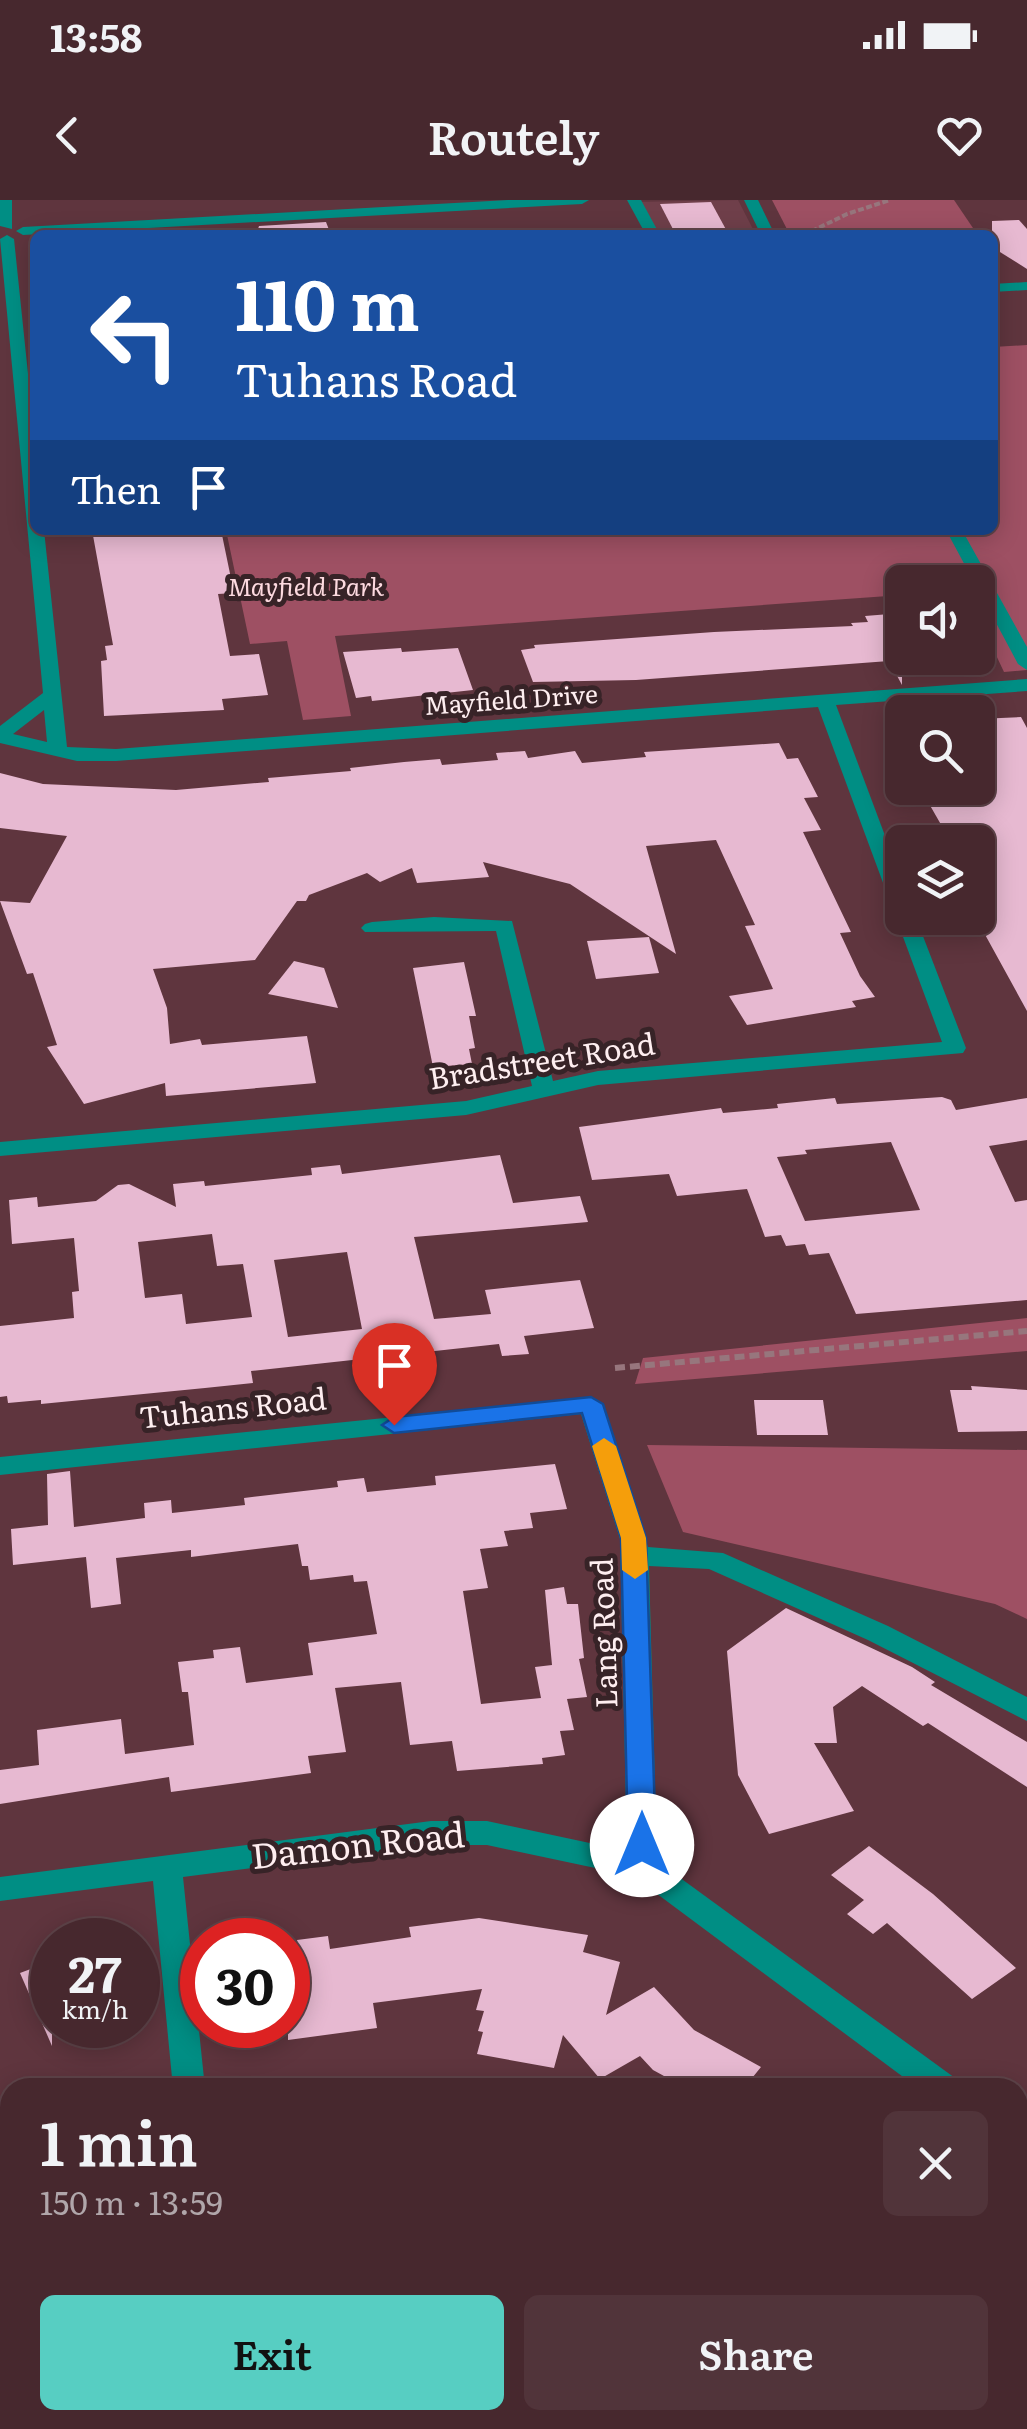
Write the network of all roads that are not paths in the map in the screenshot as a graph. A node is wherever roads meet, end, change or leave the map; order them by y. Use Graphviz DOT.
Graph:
graph roads {
  1 [pos="5,200"];
  2 [pos="582,200"];
  3 [pos="634,200"];
  4 [pos="751,200"];
  5 [pos="44,230"];
  6 [pos="650,230"];
  7 [pos="766,230"];
  8 [pos="8,232"];
  9 [pos="1027,286"];
  10 [pos="998,288"];
  11 [pos="26,348"];
  12 [pos="30,518"];
  13 [pos="32,535"];
  14 [pos="957,535"];
  15 [pos="1027,664"];
  16 [pos="1027,685"];
  17 [pos="52,695"];
  18 [pos="825,701"];
  19 [pos="0,736"];
  20 [pos="58,751"];
  21 [pos="885,862"];
  22 [pos="372,928"];
  23 [pos="913,935"];
  24 [pos="544,1090"];
  25 [pos="0,1149"];
  26 [pos="591,1404"];
  27 [pos="0,1466"];
  28 [pos="634,1556"];
  29 [pos="1027,1710"];
  30 [pos="642,1866"];
  31 [pos="166,1867"];
  32 [pos="0,1889"];
  33 [pos="188,2078"];
  34 [pos="929,2078"];
  1 -- 8 [label="street"];
  2 -- 5 [label="street"];
  3 -- 6 [label="street"];
  4 -- 7 [label="street"];
  8 -- 11 [label="street"];
  9 -- 10 [label="street"];
  11 -- 12 [label="street"];
  13 -- 17 [label="street"];
  14 -- 15 [label="street"];
  16 -- 18 [label="street, Mayfield Drive"];
  17 -- 19 [label="street"];
  17 -- 20 [label="street"];
  18 -- 20 [label="street, Mayfield Drive"];
  18 -- 21 [label="street"];
  19 -- 20 [label="street, Mayfield Drive"];
  22 -- 24 [label="street"];
  23 -- 24 [label="street, Bradstreet Road"];
  24 -- 25 [label="street, Bradstreet Road"];
  26 -- 27 [label="street, Tuhans Road"];
  26 -- 28 [label="street, Lang Road"];
  28 -- 29 [label="street"];
  28 -- 30 [label="street, Lang Road"];
  30 -- 31 [label="street, Damon Road"];
  30 -- 34 [label="street, Damon Road"];
  31 -- 32 [label="street, Damon Road"];
  31 -- 33 [label="street"];
}
